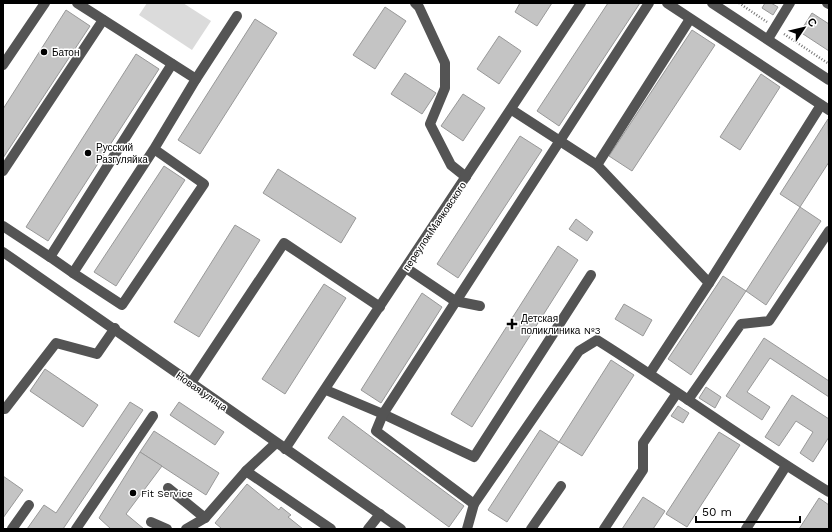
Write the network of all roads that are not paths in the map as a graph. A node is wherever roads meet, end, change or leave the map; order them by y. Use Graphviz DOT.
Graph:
graph roads {
  1 [pos="45,3"];
  2 [pos="77,3"];
  3 [pos="581,3"];
  4 [pos="649,3"];
  5 [pos="667,3"];
  6 [pos="712,3"];
  7 [pos="790,3"];
  8 [pos="420,4"];
  9 [pos="237,16"];
  10 [pos="690,19"];
  11 [pos="103,20"];
  12 [pos="768,39"];
  13 [pos="172,64"];
  14 [pos="3,66"];
  15 [pos="196,79"];
  16 [pos="829,80"];
  17 [pos="825,107"];
  18 [pos="512,110"];
  19 [pos="560,141"];
  20 [pos="154,149"];
  21 [pos="597,165"];
  22 [pos="3,171"];
  23 [pos="466,177"];
  24 [pos="3,226"];
  25 [pos="829,231"];
  26 [pos="3,252"];
  27 [pos="50,257"];
  28 [pos="406,268"];
  29 [pos="73,273"];
  30 [pos="591,276"];
  31 [pos="709,283"];
  32 [pos="455,301"];
  33 [pos="480,306"];
  34 [pos="380,307"];
  35 [pos="115,328"];
  36 [pos="650,374"];
  37 [pos="191,383"];
  38 [pos="326,390"];
  39 [pos="677,393"];
  40 [pos="688,400"];
  41 [pos="3,409"];
  42 [pos="383,414"];
  43 [pos="152,416"];
  44 [pos="276,443"];
  45 [pos="285,449"];
  46 [pos="786,466"];
  47 [pos="246,471"];
  48 [pos="561,486"];
  49 [pos="168,488"];
  50 [pos="829,492"];
  51 [pos="474,504"];
  52 [pos="29,505"];
  53 [pos="380,514"];
  54 [pos="205,518"];
  55 [pos="151,522"];
  56 [pos="470,528"];
  57 [pos="12,529"];
  58 [pos="76,529"];
  59 [pos="167,529"];
  60 [pos="186,529"];
  61 [pos="330,529"];
  62 [pos="368,529"];
  63 [pos="401,529"];
  64 [pos="531,529"];
  65 [pos="604,529"];
  66 [pos="746,529"];
  1 -- 14 [label="street"];
  2 -- 11 [label="street"];
  3 -- 18 [label="street, переулок Маяковского"];
  4 -- 19 [label="street"];
  5 -- 10 [label="street"];
  6 -- 12 [label="street"];
  7 -- 12 [label="street"];
  8 -- 23 [label="street"];
  9 -- 15 [label="street"];
  10 -- 17 [label="street"];
  10 -- 21 [label="street"];
  11 -- 13 [label="street"];
  11 -- 22 [label="street"];
  12 -- 16 [label="street"];
  13 -- 15 [label="street"];
  13 -- 27 [label="street"];
  15 -- 20 [label="street"];
  17 -- 31 [label="street"];
  18 -- 19 [label="street"];
  18 -- 23 [label="street, переулок Маяковского"];
  19 -- 21 [label="street"];
  19 -- 32 [label="street"];
  20 -- 29 [label="street"];
  20 -- 29 [label="street"];
  21 -- 31 [label="street"];
  23 -- 28 [label="street, переулок Маяковского"];
  24 -- 27 [label="street"];
  25 -- 40 [label="street"];
  26 -- 35 [label="street, Новая улица"];
  27 -- 29 [label="street"];
  28 -- 32 [label="street"];
  28 -- 34 [label="street, переулок Маяковского"];
  30 -- 42 [label="street"];
  31 -- 36 [label="street"];
  32 -- 33 [label="street"];
  32 -- 42 [label="street"];
  34 -- 37 [label="street"];
  34 -- 38 [label="street, переулок Маяковского"];
  35 -- 37 [label="street, Новая улица"];
  35 -- 41 [label="street"];
  36 -- 39 [label="street"];
  36 -- 51 [label="street"];
  37 -- 44 [label="street, Новая улица"];
  38 -- 42 [label="street"];
  38 -- 45 [label="street, переулок Маяковского"];
  39 -- 40 [label="street"];
  39 -- 65 [label="street"];
  40 -- 46 [label="street"];
  42 -- 51 [label="street"];
  43 -- 58 [label="street"];
  44 -- 45 [label="street, Новая улица"];
  44 -- 47 [label="street"];
  45 -- 53 [label="street, Новая улица"];
  46 -- 50 [label="street"];
  46 -- 66 [label="street"];
  47 -- 54 [label="street"];
  47 -- 61 [label="street"];
  48 -- 64 [label="street"];
  49 -- 54 [label="street"];
  51 -- 56 [label="street"];
  52 -- 57 [label="street"];
  53 -- 62 [label="street"];
  53 -- 63 [label="street, Новая улица"];
  54 -- 60 [label="street"];
  55 -- 59 [label="street"];
}
